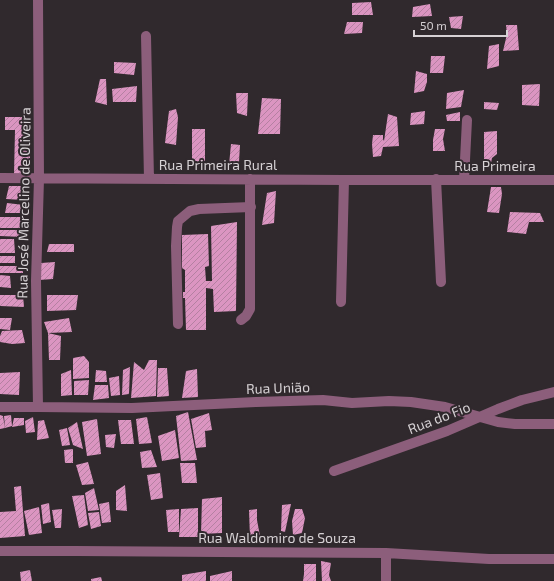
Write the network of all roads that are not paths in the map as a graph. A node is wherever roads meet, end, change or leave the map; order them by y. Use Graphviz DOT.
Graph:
graph roads {
  1 [pos="38,0"];
  2 [pos="146,36"];
  3 [pos="467,120"];
  4 [pos="0,178"];
  5 [pos="39,178"];
  6 [pos="148,178"];
  7 [pos="250,179"];
  8 [pos="436,179"];
  9 [pos="344,180"];
  10 [pos="464,180"];
  11 [pos="554,180"];
  12 [pos="251,207"];
  13 [pos="441,282"];
  14 [pos="341,302"];
  15 [pos="241,320"];
  16 [pos="178,324"];
  17 [pos="554,392"];
  18 [pos="0,407"];
  19 [pos="38,407"];
  20 [pos="480,417"];
  21 [pos="554,424"];
  22 [pos="334,471"];
  23 [pos="0,551"];
  24 [pos="386,553"];
  25 [pos="554,559"];
  26 [pos="386,581"];
  1 -- 5 [label="street, Rua José Marcelino de Oliveira"];
  2 -- 6 [label="street"];
  3 -- 10 [label="street"];
  4 -- 5 [label="street, Rua Primeira Rural"];
  5 -- 6 [label="street, Rua Primeira Rural"];
  5 -- 19 [label="street, Rua José Marcelino de Oliveira"];
  6 -- 7 [label="street, Rua Primeira Rural"];
  7 -- 9 [label="street, Rua Primeira Rural"];
  7 -- 12 [label="street"];
  8 -- 9 [label="street, Rua Primeira Rural"];
  8 -- 10 [label="street, Rua Primeira"];
  8 -- 13 [label="street"];
  9 -- 14 [label="street"];
  10 -- 11 [label="street, Rua Primeira"];
  12 -- 15 [label="street"];
  12 -- 16 [label="street"];
  17 -- 20 [label="street, Rua do Fio"];
  18 -- 19 [label="street, Rua União"];
  19 -- 20 [label="street, Rua União"];
  20 -- 21 [label="street, Rua União"];
  20 -- 22 [label="street, Rua do Fio"];
  23 -- 24 [label="street, Rua Waldomiro de Souza"];
  24 -- 25 [label="street, Rua Waldomiro de Souza"];
  24 -- 26 [label="street"];
}
